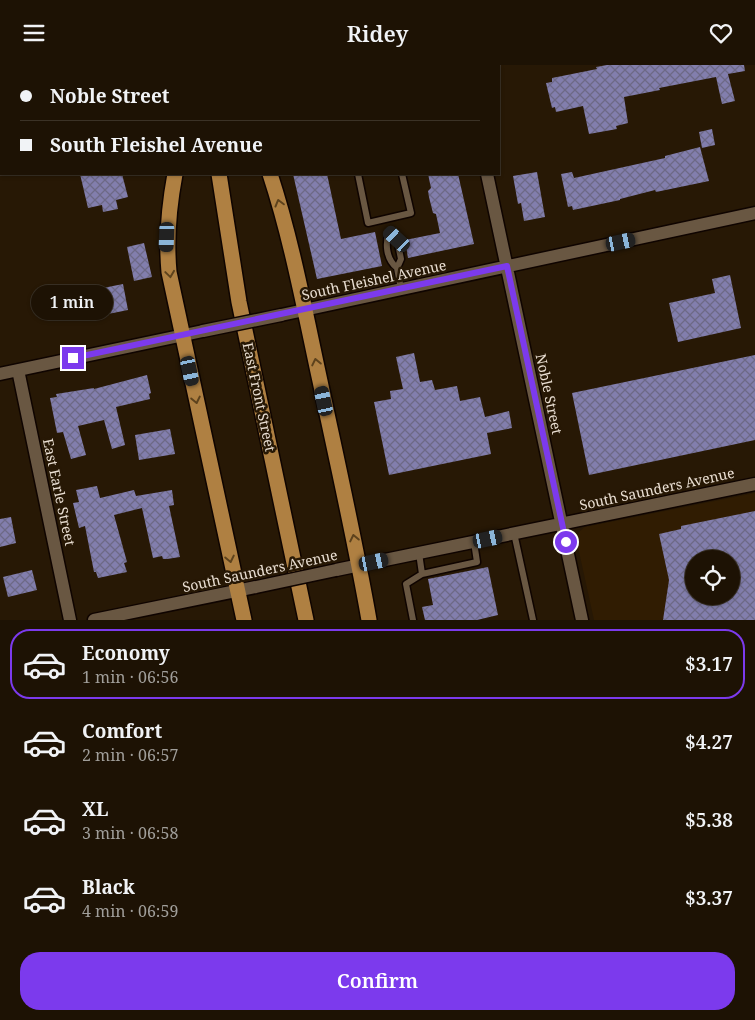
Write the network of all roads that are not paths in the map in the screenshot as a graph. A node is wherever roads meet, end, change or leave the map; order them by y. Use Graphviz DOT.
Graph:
graph roads {
  1 [pos="175,175"];
  2 [pos="219,175"];
  3 [pos="270,175"];
  4 [pos="358,175"];
  5 [pos="402,175"];
  6 [pos="487,175"];
  7 [pos="755,213"];
  8 [pos="387,218"];
  9 [pos="390,232"];
  10 [pos="507,266"];
  11 [pos="397,268"];
  12 [pos="401,289"];
  13 [pos="305,310"];
  14 [pos="182,335"];
  15 [pos="18,370"];
  16 [pos="0,374"];
  17 [pos="755,484"];
  18 [pos="562,523"];
  19 [pos="514,533"];
  20 [pos="474,542"];
  21 [pos="419,553"];
  22 [pos="359,565"];
  23 [pos="422,574"];
  24 [pos="237,591"];
  25 [pos="102,619"];
  26 [pos="70,620"];
  27 [pos="244,620"];
  28 [pos="306,620"];
  29 [pos="369,620"];
  30 [pos="413,620"];
  31 [pos="533,620"];
  32 [pos="582,620"];
  1 -- 14 [label="main road, one-way"];
  2 -- 28 [label="main road, East Front Street"];
  13 -- 3 [label="main road, one-way"];
  4 -- 8 [label="lane"];
  5 -- 8 [label="lane"];
  6 -- 10 [label="street, Noble Street"];
  7 -- 10 [label="street, South Fleishel Avenue"];
  8 -- 9 [label="lane"];
  9 -- 11 [label="lane"];
  9 -- 11 [label="lane"];
  10 -- 12 [label="street, South Fleishel Avenue"];
  10 -- 18 [label="street, Noble Street"];
  11 -- 12 [label="lane"];
  12 -- 13 [label="street, South Fleishel Avenue"];
  13 -- 14 [label="street, South Fleishel Avenue, bridge"];
  22 -- 13 [label="main road, one-way"];
  14 -- 15 [label="street, South Fleishel Avenue"];
  14 -- 24 [label="main road, one-way"];
  15 -- 16 [label="street, South Fleishel Avenue"];
  15 -- 26 [label="street, East Earle Street"];
  17 -- 18 [label="street, South Saunders Avenue"];
  18 -- 19 [label="street, South Saunders Avenue"];
  18 -- 32 [label="street, Noble Street"];
  19 -- 20 [label="street, South Saunders Avenue"];
  19 -- 31 [label="lane"];
  20 -- 21 [label="street, South Saunders Avenue"];
  20 -- 23 [label="lane"];
  21 -- 22 [label="street, South Saunders Avenue"];
  21 -- 23 [label="lane"];
  22 -- 24 [label="street, South Saunders Avenue, bridge"];
  22 -- 29 [label="main road"];
  23 -- 30 [label="lane"];
  24 -- 25 [label="street, South Saunders Avenue"];
  24 -- 27 [label="main road"];
}
